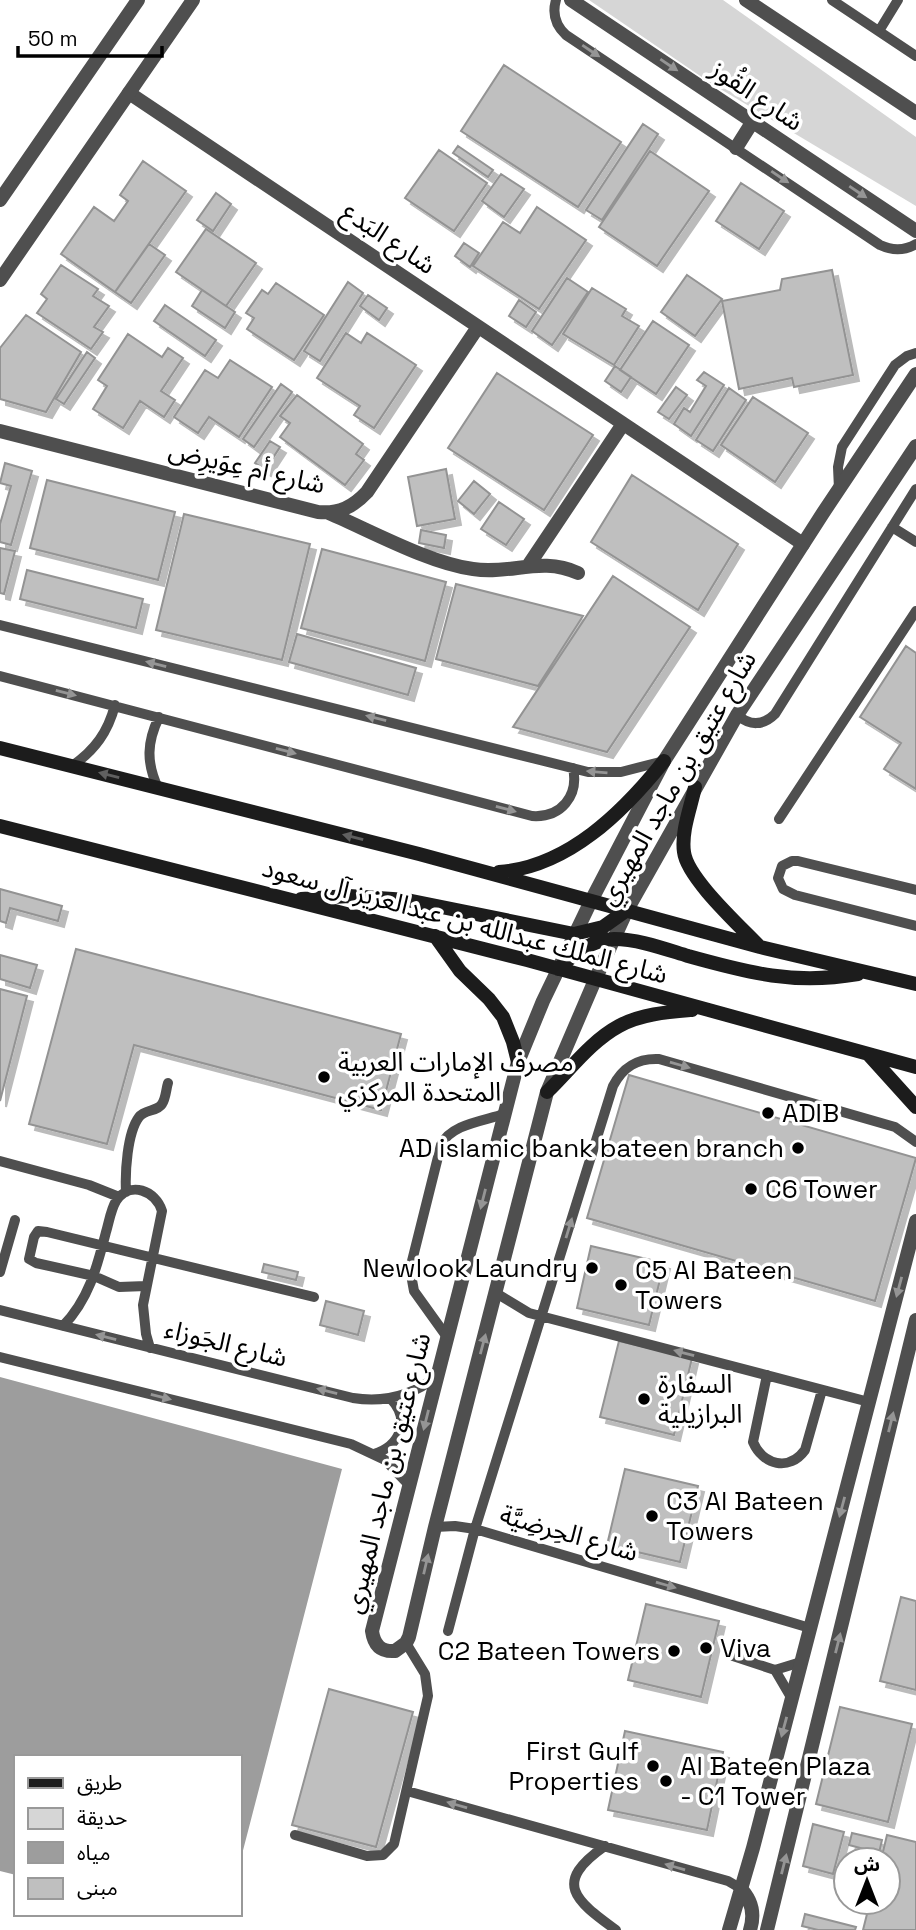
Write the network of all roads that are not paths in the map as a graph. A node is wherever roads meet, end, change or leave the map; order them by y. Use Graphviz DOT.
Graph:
graph roads {
  1 [pos="138,0"];
  2 [pos="193,0"];
  3 [pos="556,0"];
  4 [pos="571,0"];
  5 [pos="746,0"];
  6 [pos="832,0"];
  7 [pos="898,0"];
  8 [pos="879,31"];
  9 [pos="916,56"];
  10 [pos="129,93"];
  11 [pos="916,113"];
  12 [pos="753,121"];
  13 [pos="736,148"];
  14 [pos="0,200"];
  15 [pos="913,227"];
  16 [pos="916,244"];
  17 [pos="0,280"];
  18 [pos="478,327"];
  19 [pos="916,353"];
  20 [pos="916,374"];
  21 [pos="623,424"];
  22 [pos="0,431"];
  23 [pos="916,446"];
  24 [pos="839,489"];
  25 [pos="916,489"];
  26 [pos="329,513"];
  27 [pos="892,527"];
  28 [pos="916,542"];
  29 [pos="803,544"];
  30 [pos="528,566"];
  31 [pos="578,573"];
  32 [pos="916,611"];
  33 [pos="0,625"];
  34 [pos="0,676"];
  35 [pos="115,705"];
  36 [pos="737,715"];
  37 [pos="159,717"];
  38 [pos="0,748"];
  39 [pos="664,761"];
  40 [pos="72,766"];
  41 [pos="573,768"];
  42 [pos="695,787"];
  43 [pos="158,788"];
  44 [pos="779,819"];
  45 [pos="0,827"];
  46 [pos="481,871"];
  47 [pos="916,890"];
  48 [pos="293,901"];
  49 [pos="590,901"];
  50 [pos="627,910"];
  51 [pos="916,926"];
  52 [pos="574,934"];
  53 [pos="435,936"];
  54 [pos="614,939"];
  55 [pos="760,947"];
  56 [pos="558,969"];
  57 [pos="866,972"];
  58 [pos="595,980"];
  59 [pos="916,984"];
  60 [pos="702,1009"];
  61 [pos="869,1054"];
  62 [pos="518,1062"];
  63 [pos="916,1067"];
  64 [pos="168,1083"];
  65 [pos="547,1093"];
  66 [pos="916,1107"];
  67 [pos="504,1114"];
  68 [pos="916,1142"];
  69 [pos="0,1161"];
  70 [pos="122,1194"];
  71 [pos="15,1220"];
  72 [pos="916,1221"];
  73 [pos="103,1246"];
  74 [pos="153,1260"];
  75 [pos="0,1272"];
  76 [pos="94,1276"];
  77 [pos="146,1286"];
  78 [pos="496,1293"];
  79 [pos="314,1297"];
  80 [pos="0,1310"];
  81 [pos="542,1317"];
  82 [pos="916,1320"];
  83 [pos="63,1326"];
  84 [pos="447,1337"];
  85 [pos="150,1348"];
  86 [pos="0,1357"];
  87 [pos="767,1375"];
  88 [pos="438,1376"];
  89 [pos="822,1390"];
  90 [pos="391,1399"];
  91 [pos="869,1402"];
  92 [pos="374,1454"];
  93 [pos="410,1486"];
  94 [pos="435,1527"];
  95 [pos="475,1529"];
  96 [pos="810,1628"];
  97 [pos="448,1631"];
  98 [pos="406,1643"];
  99 [pos="733,1656"];
  100 [pos="801,1662"];
  101 [pos="775,1670"];
  102 [pos="792,1699"];
  103 [pos="407,1791"];
  104 [pos="295,1835"];
  105 [pos="605,1846"];
  106 [pos="740,1888"];
  107 [pos="616,1930"];
  108 [pos="729,1930"];
  109 [pos="750,1930"];
  110 [pos="767,1930"];
  1 -- 14 [label="street"];
  2 -- 10 [label="street"];
  3 -- 13 [label="lane, one-way"];
  4 -- 12 [label="street, شارع القُوز, one-way"];
  5 -- 11 [label="street"];
  6 -- 8 [label="lane"];
  7 -- 8 [label="lane"];
  8 -- 9 [label="lane"];
  10 -- 17 [label="street"];
  10 -- 18 [label="street, شارع البَدع"];
  12 -- 13 [label="street"];
  12 -- 15 [label="street, شارع القُوز, one-way"];
  13 -- 16 [label="lane, one-way"];
  18 -- 21 [label="street, شارع البَدع"];
  18 -- 26 [label="street, شارع أم عِوَيرِض"];
  19 -- 24 [label="lane"];
  20 -- 24 [label="street, شارع عتيق بن ماجد المهيري"];
  21 -- 29 [label="street, شارع البَدع"];
  21 -- 30 [label="street"];
  22 -- 26 [label="street, شارع أم عِوَيرِض"];
  23 -- 36 [label="street, شارع عتيق بن ماجد المهيري"];
  24 -- 29 [label="street, شارع عتيق بن ماجد المهيري"];
  25 -- 27 [label="lane"];
  26 -- 30 [label="street"];
  27 -- 28 [label="lane"];
  27 -- 36 [label="lane"];
  29 -- 39 [label="street, شارع عتيق بن ماجد المهيري"];
  30 -- 31 [label="street"];
  32 -- 44 [label="lane"];
  41 -- 33 [label="lane, one-way"];
  34 -- 35 [label="lane, one-way"];
  35 -- 37 [label="lane"];
  35 -- 40 [label="lane"];
  36 -- 42 [label="street, شارع عتيق بن ماجد المهيري"];
  37 -- 41 [label="lane, one-way"];
  37 -- 43 [label="lane"];
  38 -- 40 [label="main road, شارع الملك عبدالله بن عبدالعزيز آل سعود"];
  39 -- 41 [label="lane, one-way"];
  39 -- 46 [label="main road"];
  39 -- 49 [label="street, شارع عتيق بن ماجد المهيري"];
  43 -- 40 [label="main road, شارع الملك عبدالله بن عبدالعزيز آل سعود, one-way"];
  42 -- 50 [label="street, شارع عتيق بن ماجد المهيري"];
  42 -- 55 [label="main road"];
  46 -- 43 [label="main road, شارع الملك عبدالله بن عبدالعزيز آل سعود, one-way"];
  45 -- 48 [label="main road, شارع الملك عبدالله بن عبدالعزيز آل سعود"];
  46 -- 49 [label="main road, شارع الملك عبدالله بن عبدالعزيز آل سعود"];
  47 -- 51 [label="lane"];
  48 -- 52 [label="main road"];
  48 -- 53 [label="main road, شارع الملك عبدالله بن عبدالعزيز آل سعود"];
  49 -- 50 [label="main road, شارع الملك عبدالله بن عبدالعزيز آل سعود"];
  49 -- 52 [label="street, شارع عتيق بن ماجد المهيري"];
  50 -- 52 [label="main road"];
  50 -- 54 [label="street, شارع عتيق بن ماجد المهيري"];
  50 -- 55 [label="main road, شارع الملك عبدالله بن عبدالعزيز آل سعود"];
  52 -- 56 [label="street, شارع عتيق بن ماجد المهيري"];
  53 -- 56 [label="main road, شارع الملك عبدالله بن عبدالعزيز آل سعود"];
  53 -- 62 [label="main road"];
  54 -- 56 [label="main road"];
  54 -- 57 [label="main road"];
  54 -- 58 [label="street, شارع عتيق بن ماجد المهيري"];
  55 -- 57 [label="main road, شارع الملك عبدالله بن عبدالعزيز آل سعود"];
  56 -- 58 [label="main road, شارع الملك عبدالله بن عبدالعزيز آل سعود"];
  56 -- 62 [label="street, شارع عتيق بن ماجد المهيري"];
  57 -- 59 [label="main road, شارع الملك عبدالله بن عبدالعزيز آل سعود"];
  58 -- 60 [label="main road, شارع الملك عبدالله بن عبدالعزيز آل سعود"];
  58 -- 65 [label="street, شارع عتيق بن ماجد المهيري"];
  60 -- 61 [label="main road, شارع الملك عبدالله بن عبدالعزيز آل سعود"];
  60 -- 65 [label="main road"];
  61 -- 63 [label="main road, شارع الملك عبدالله بن عبدالعزيز آل سعود"];
  61 -- 66 [label="main road"];
  62 -- 67 [label="street, شارع عتيق بن ماجد المهيري"];
  64 -- 70 [label="lane"];
  65 -- 78 [label="street, شارع عتيق بن ماجد المهيري"];
  67 -- 84 [label="street, شارع عتيق بن ماجد المهيري, one-way"];
  67 -- 84 [label="lane"];
  81 -- 68 [label="lane, one-way"];
  69 -- 70 [label="lane"];
  70 -- 73 [label="lane"];
  70 -- 74 [label="lane"];
  71 -- 75 [label="lane"];
  72 -- 91 [label="street, one-way"];
  73 -- 74 [label="lane"];
  73 -- 76 [label="lane"];
  73 -- 76 [label="lane"];
  74 -- 77 [label="lane"];
  74 -- 79 [label="lane"];
  76 -- 77 [label="lane"];
  76 -- 83 [label="lane"];
  77 -- 85 [label="lane"];
  78 -- 81 [label="lane"];
  94 -- 78 [label="street, شارع عتيق بن ماجد المهيري, one-way"];
  80 -- 83 [label="lane, شارع الجَوزاء"];
  87 -- 81 [label="lane, one-way"];
  81 -- 95 [label="lane"];
  110 -- 82 [label="street, one-way"];
  85 -- 83 [label="lane, شارع الجَوزاء, one-way"];
  84 -- 88 [label="street, شارع عتيق بن ماجد المهيري"];
  90 -- 85 [label="lane, شارع الجَوزاء, one-way"];
  86 -- 92 [label="lane, one-way"];
  87 -- 89 [label="lane"];
  87 -- 89 [label="lane"];
  88 -- 90 [label="lane, شارع الجَوزاء"];
  88 -- 93 [label="street, شارع عتيق بن ماجد المهيري, one-way"];
  89 -- 91 [label="lane"];
  90 -- 92 [label="lane"];
  91 -- 96 [label="street, one-way"];
  92 -- 93 [label="lane"];
  93 -- 98 [label="street, شارع عتيق بن ماجد المهيري"];
  94 -- 95 [label="lane, شارع الحِرضِيَّة"];
  98 -- 94 [label="street, شارع عتيق بن ماجد المهيري, one-way"];
  95 -- 96 [label="lane, شارع الحِرضِيَّة, one-way"];
  95 -- 97 [label="lane"];
  96 -- 100 [label="street"];
  98 -- 103 [label="lane"];
  99 -- 101 [label="lane"];
  100 -- 101 [label="lane"];
  100 -- 102 [label="street"];
  101 -- 102 [label="lane"];
  102 -- 106 [label="street, one-way"];
  103 -- 104 [label="lane"];
  105 -- 103 [label="lane, one-way"];
  106 -- 105 [label="lane, one-way"];
  105 -- 107 [label="lane"];
  106 -- 108 [label="street"];
  106 -- 109 [label="street"];
}
